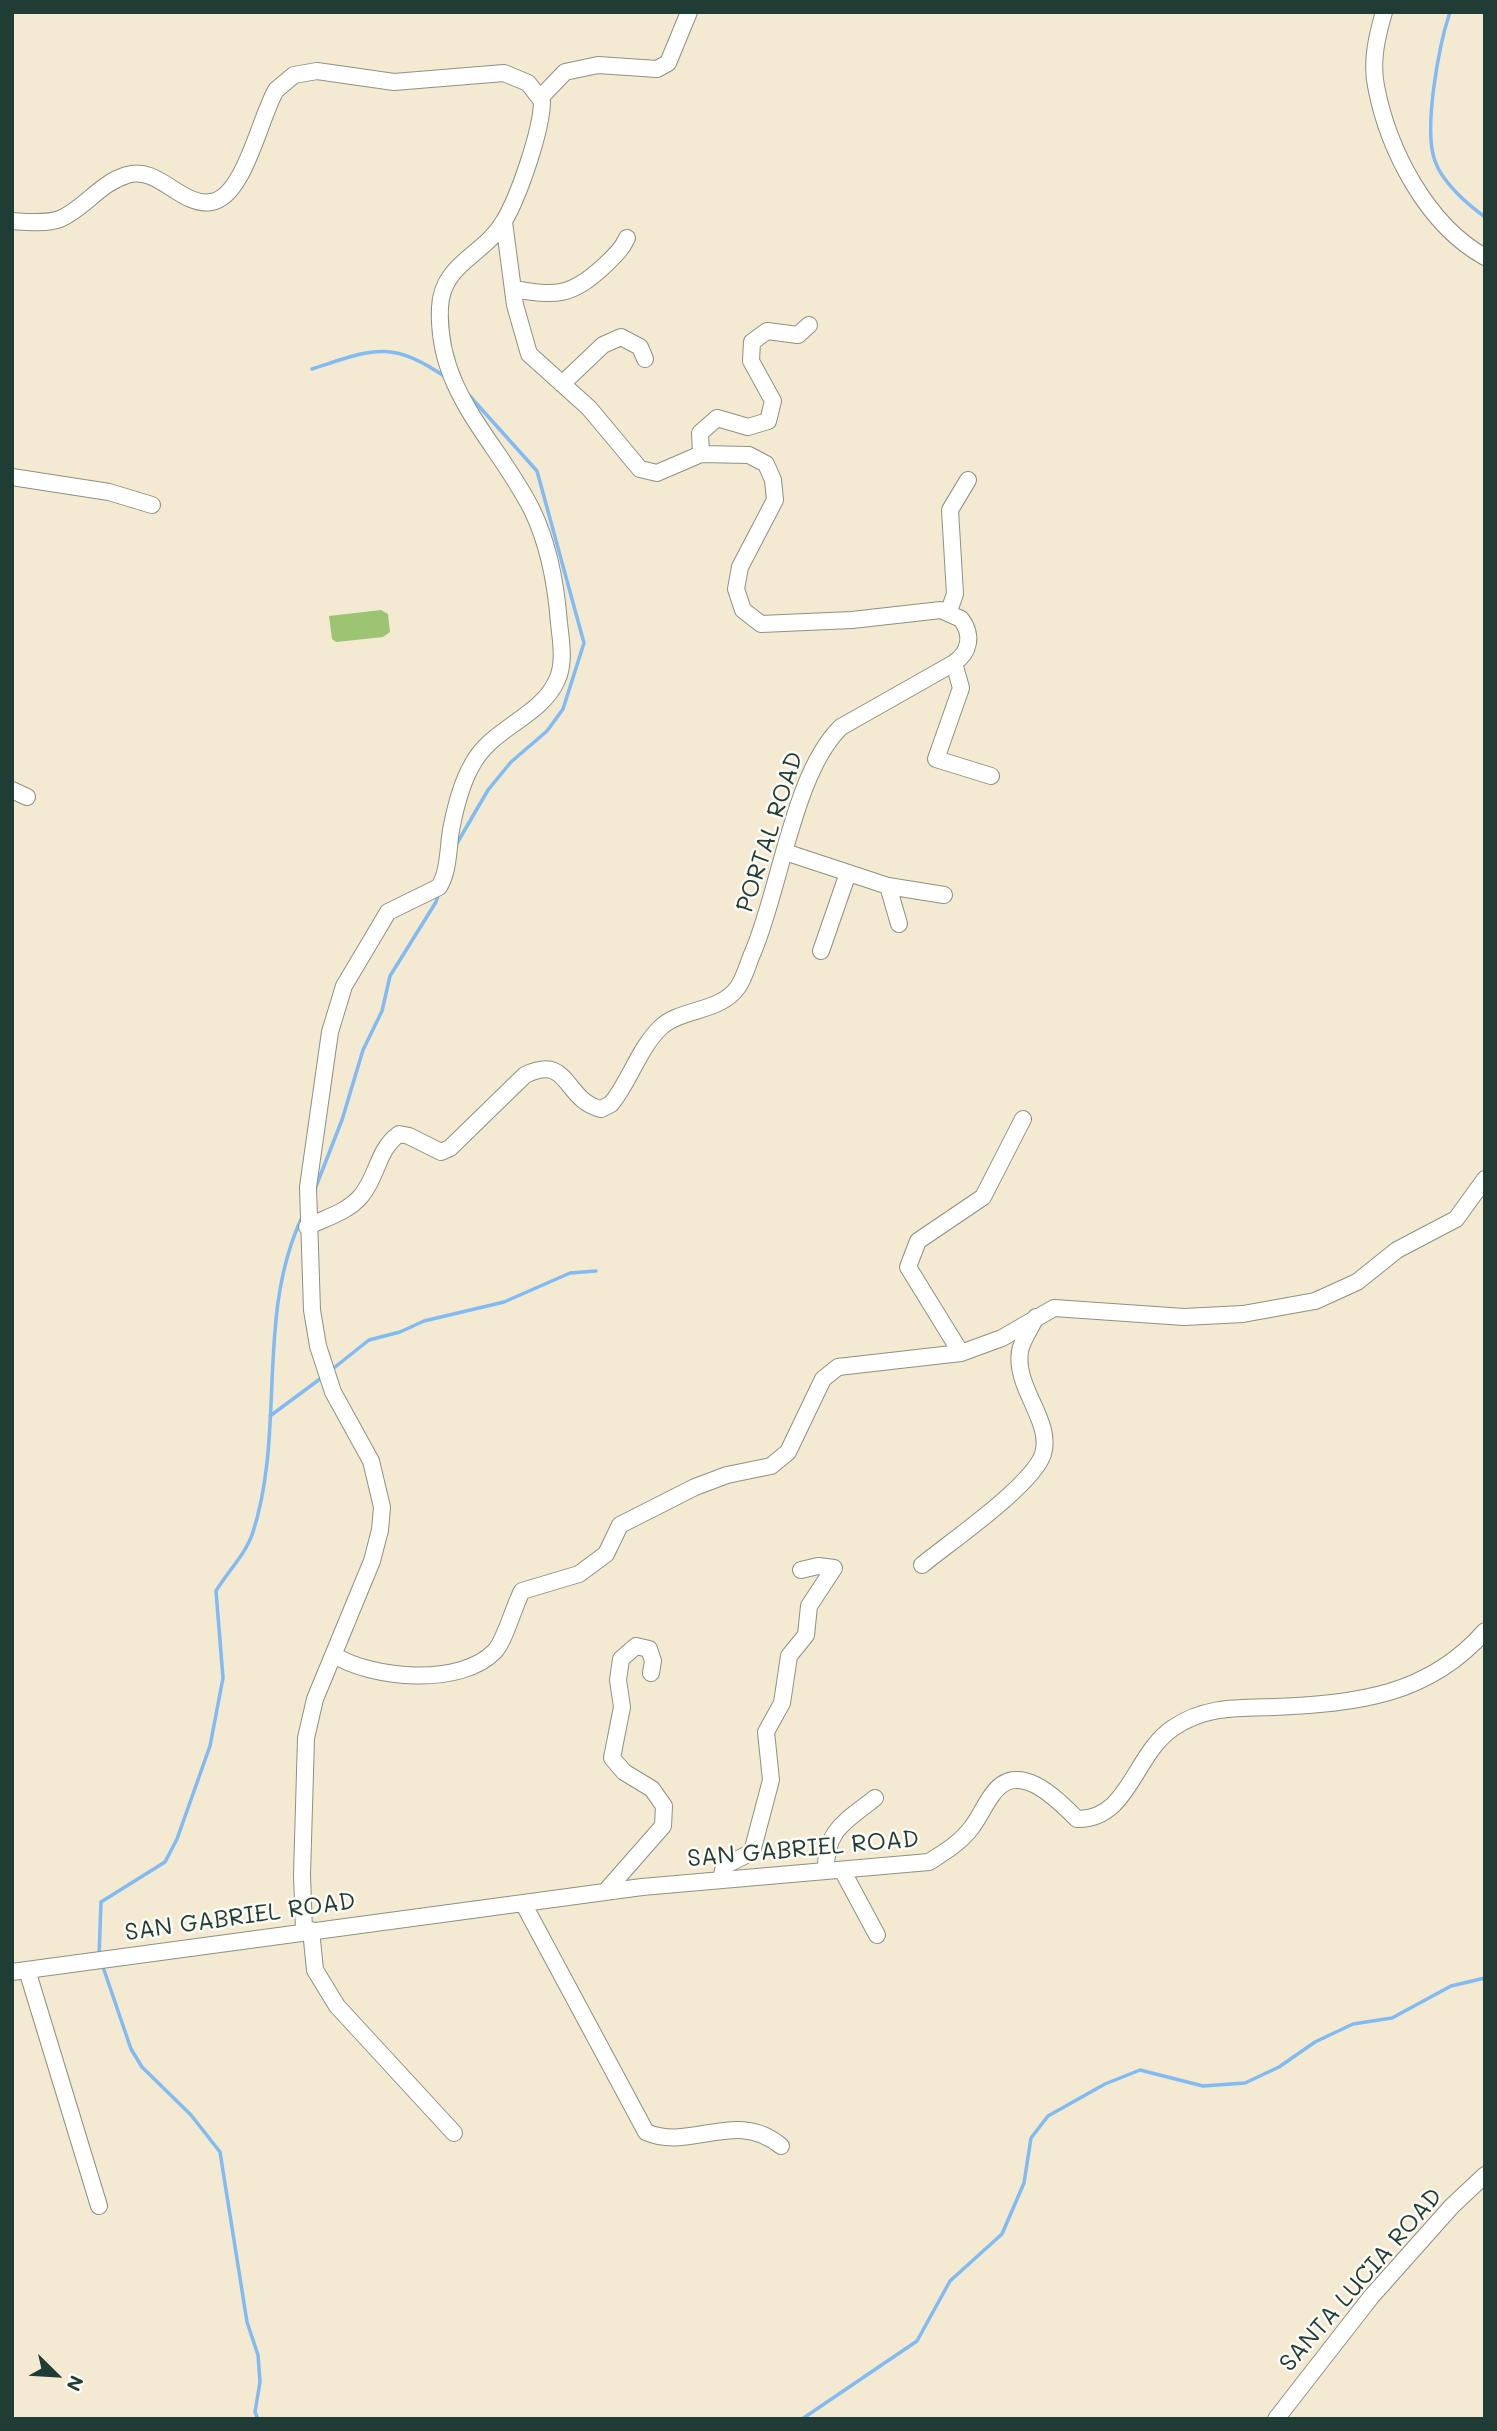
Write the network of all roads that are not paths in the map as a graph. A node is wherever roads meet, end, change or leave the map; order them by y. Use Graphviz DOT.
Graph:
graph roads {
  1 [pos="689,12"];
  2 [pos="1384,12"];
  3 [pos="541,97"];
  4 [pos="12,221"];
  5 [pos="504,222"];
  6 [pos="627,238"];
  7 [pos="1485,257"];
  8 [pos="513,289"];
  9 [pos="809,325"];
  10 [pos="645,359"];
  11 [pos="562,384"];
  12 [pos="701,454"];
  13 [pos="12,477"];
  14 [pos="968,480"];
  15 [pos="152,505"];
  16 [pos="948,611"];
  17 [pos="954,663"];
  18 [pos="991,776"];
  19 [pos="785,852"];
  20 [pos="848,873"];
  21 [pos="888,886"];
  22 [pos="944,895"];
  23 [pos="899,924"];
  24 [pos="821,951"];
  25 [pos="1024,1119"];
  26 [pos="1485,1179"];
  27 [pos="307,1227"];
  28 [pos="1036,1317"];
  29 [pos="961,1353"];
  30 [pos="922,1565"];
  31 [pos="801,1570"];
  32 [pos="1485,1631"];
  33 [pos="334,1655"];
  34 [pos="651,1674"];
  35 [pos="875,1798"];
  36 [pos="834,1870"];
  37 [pos="721,1879"];
  38 [pos="605,1892"];
  39 [pos="523,1903"];
  40 [pos="308,1930"];
  41 [pos="877,1935"];
  42 [pos="19,1971"];
  43 [pos="454,2133"];
  44 [pos="781,2146"];
  45 [pos="1485,2175"];
  46 [pos="99,2206"];
  47 [pos="1276,2419"];
  1 -- 3 [label="street"];
  2 -- 7 [label="street"];
  3 -- 4 [label="street"];
  3 -- 5 [label="street"];
  5 -- 8 [label="street"];
  5 -- 27 [label="street"];
  6 -- 8 [label="street"];
  8 -- 11 [label="street"];
  9 -- 12 [label="street"];
  10 -- 11 [label="street"];
  11 -- 12 [label="street"];
  12 -- 16 [label="street"];
  13 -- 15 [label="street"];
  14 -- 16 [label="street"];
  16 -- 17 [label="street"];
  17 -- 18 [label="street"];
  17 -- 19 [label="street, PORTAL ROAD"];
  19 -- 20 [label="street"];
  19 -- 27 [label="street, PORTAL ROAD"];
  20 -- 21 [label="street"];
  20 -- 24 [label="street"];
  21 -- 22 [label="street"];
  21 -- 23 [label="street"];
  25 -- 29 [label="street"];
  26 -- 28 [label="street"];
  27 -- 33 [label="street"];
  28 -- 29 [label="street"];
  28 -- 30 [label="street"];
  29 -- 33 [label="street"];
  31 -- 37 [label="street"];
  32 -- 36 [label="street, SAN GABRIEL ROAD"];
  33 -- 40 [label="street"];
  34 -- 38 [label="street"];
  35 -- 36 [label="street"];
  36 -- 37 [label="street, SAN GABRIEL ROAD"];
  36 -- 41 [label="street"];
  37 -- 38 [label="street, SAN GABRIEL ROAD"];
  38 -- 39 [label="street, SAN GABRIEL ROAD"];
  39 -- 40 [label="street, SAN GABRIEL ROAD"];
  39 -- 44 [label="street"];
  40 -- 42 [label="street, SAN GABRIEL ROAD"];
  40 -- 43 [label="street"];
  42 -- 46 [label="street"];
  45 -- 47 [label="street, SANTA LUCIA ROAD"];
}
